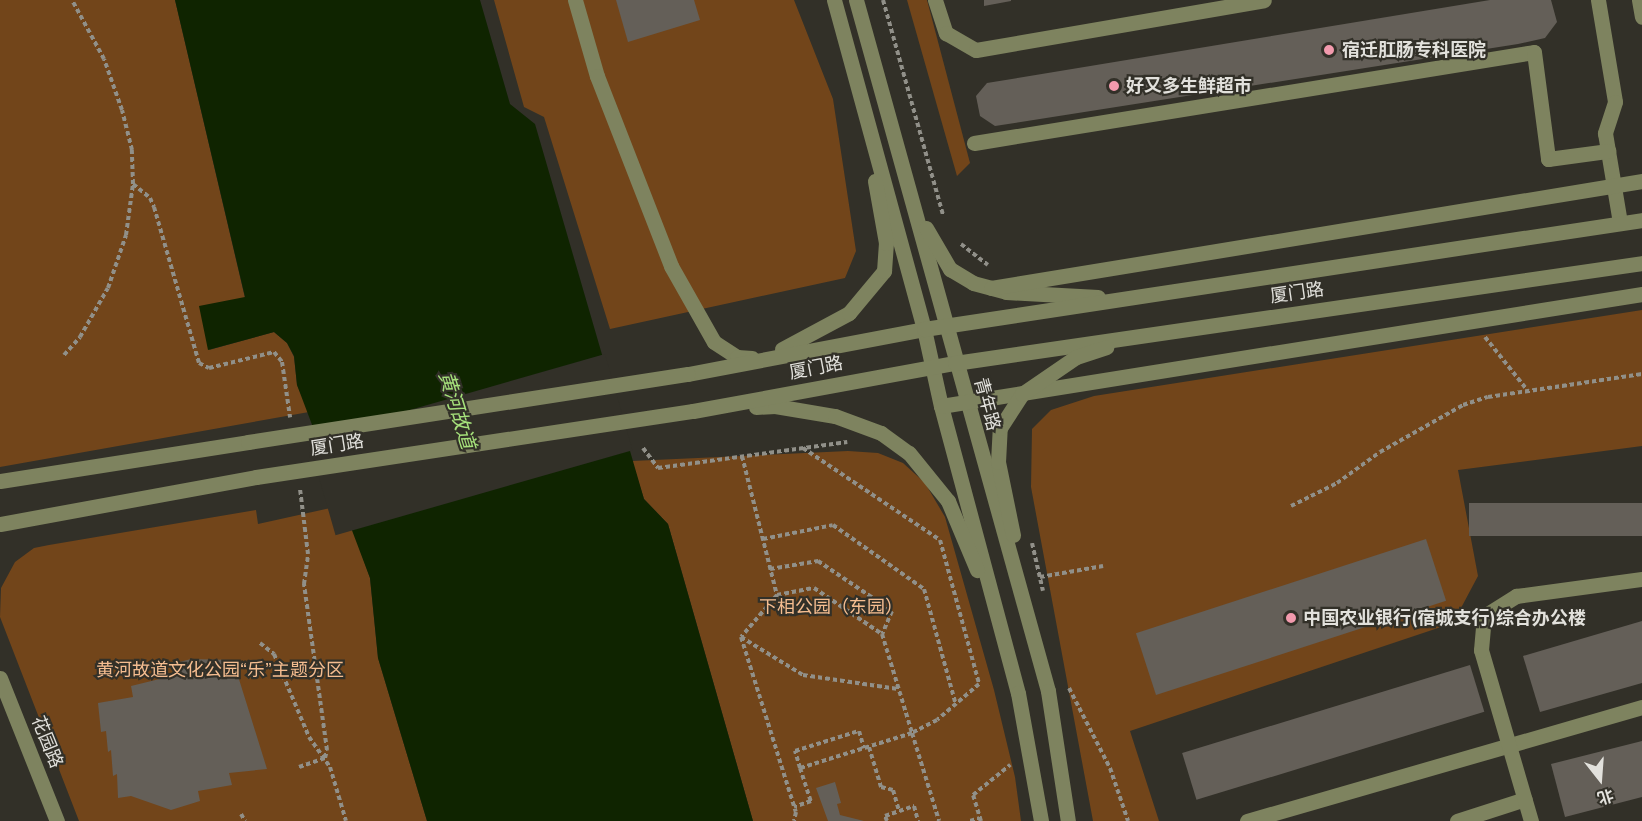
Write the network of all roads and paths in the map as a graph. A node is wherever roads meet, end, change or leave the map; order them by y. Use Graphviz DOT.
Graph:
graph roads {
  1 [pos="72,0"];
  2 [pos="575,0"];
  3 [pos="834,0"];
  4 [pos="856,0"];
  5 [pos="883,0"];
  6 [pos="936,0"];
  7 [pos="1264,0"];
  8 [pos="1598,0"];
  9 [pos="1639,0"];
  10 [pos="1642,17"];
  11 [pos="883,91"];
  12 [pos="861,95"];
  13 [pos="974,142"];
  14 [pos="1608,150"];
  15 [pos="1642,181"];
  16 [pos="1614,185"];
  17 [pos="946,220"];
  18 [pos="1642,220"];
  19 [pos="1620,223"];
  20 [pos="957,239"];
  21 [pos="1642,263"];
  22 [pos="992,267"];
  23 [pos="991,288"];
  24 [pos="1642,294"];
  25 [pos="1131,299"];
  26 [pos="1472,321"];
  27 [pos="945,326"];
  28 [pos="924,329"];
  29 [pos="1140,335"];
  30 [pos="64,355"];
  31 [pos="761,359"];
  32 [pos="955,363"];
  33 [pos="931,367"];
  34 [pos="1642,374"];
  35 [pos="1027,391"];
  36 [pos="1528,391"];
  37 [pos="965,401"];
  38 [pos="940,406"];
  39 [pos="693,411"];
  40 [pos="858,442"];
  41 [pos="643,448"];
  42 [pos="803,448"];
  43 [pos="742,456"];
  44 [pos="0,481"];
  45 [pos="1291,506"];
  46 [pos="0,525"];
  47 [pos="937,529"];
  48 [pos="1030,534"];
  49 [pos="763,539"];
  50 [pos="940,540"];
  51 [pos="1103,566"];
  52 [pos="770,569"];
  53 [pos="1040,577"];
  54 [pos="1642,579"];
  55 [pos="777,595"];
  56 [pos="1046,600"];
  57 [pos="1001,631"];
  58 [pos="882,634"];
  59 [pos="1033,635"];
  60 [pos="741,637"];
  61 [pos="260,643"];
  62 [pos="0,678"];
  63 [pos="898,689"];
  64 [pos="1068,700"];
  65 [pos="957,706"];
  66 [pos="1642,707"];
  67 [pos="912,733"];
  68 [pos="869,747"];
  69 [pos="1509,747"];
  70 [pos="864,748"];
  71 [pos="1029,750"];
  72 [pos="800,768"];
  73 [pos="1525,799"];
  74 [pos="794,807"];
  75 [pos="899,811"];
  76 [pos="241,814"];
  77 [pos="981,819"];
  78 [pos="57,821"];
  79 [pos="245,821"];
  80 [pos="346,821"];
  81 [pos="794,821"];
  82 [pos="887,821"];
  83 [pos="918,821"];
  84 [pos="939,821"];
  85 [pos="970,821"];
  86 [pos="1041,821"];
  87 [pos="1068,821"];
  88 [pos="1128,821"];
  89 [pos="1247,821"];
  90 [pos="1458,821"];
  91 [pos="1531,821"];
  1 -- 30 [label="path"];
  2 -- 31 [label="street"];
  3 -- 12 [label="street"];
  4 -- 11 [label="street, 青年路"];
  5 -- 17 [label="path"];
  6 -- 7 [label="street"];
  8 -- 14 [label="street"];
  9 -- 10 [label="street"];
  11 -- 23 [label="street"];
  11 -- 27 [label="street, 青年路"];
  12 -- 28 [label="street"];
  12 -- 31 [label="street"];
  13 -- 14 [label="street"];
  14 -- 16 [label="street"];
  15 -- 16 [label="street"];
  16 -- 19 [label="street"];
  16 -- 23 [label="street"];
  18 -- 19 [label="street, 厦门路"];
  19 -- 25 [label="street, 厦门路"];
  20 -- 22 [label="path"];
  21 -- 29 [label="street, 厦门路"];
  23 -- 25 [label="street"];
  24 -- 26 [label="street"];
  25 -- 27 [label="street, 厦门路"];
  26 -- 35 [label="street"];
  26 -- 36 [label="path"];
  27 -- 28 [label="street, 厦门路"];
  27 -- 32 [label="street, 青年路"];
  28 -- 31 [label="street, 厦门路"];
  28 -- 33 [label="street"];
  29 -- 32 [label="street, 厦门路"];
  29 -- 35 [label="street"];
  31 -- 44 [label="street, 厦门路, bridge"];
  32 -- 33 [label="street, 厦门路"];
  32 -- 37 [label="street, 青年路"];
  33 -- 38 [label="street"];
  33 -- 39 [label="street, 厦门路"];
  34 -- 36 [label="path"];
  35 -- 37 [label="street"];
  35 -- 59 [label="street"];
  36 -- 45 [label="path"];
  37 -- 38 [label="street"];
  37 -- 59 [label="street, 青年路"];
  38 -- 57 [label="street"];
  39 -- 46 [label="street, 厦门路, bridge"];
  39 -- 57 [label="street"];
  40 -- 42 [label="path"];
  41 -- 43 [label="path"];
  42 -- 43 [label="path"];
  42 -- 50 [label="path"];
  43 -- 49 [label="path"];
  47 -- 50 [label="path"];
  48 -- 53 [label="path"];
  49 -- 52 [label="path"];
  49 -- 65 [label="path"];
  50 -- 65 [label="path"];
  51 -- 53 [label="path"];
  52 -- 55 [label="path"];
  52 -- 58 [label="path"];
  53 -- 56 [label="path"];
  54 -- 69 [label="street"];
  55 -- 58 [label="path"];
  55 -- 60 [label="path"];
  57 -- 71 [label="street"];
  58 -- 63 [label="path"];
  59 -- 87 [label="street, 青年路"];
  60 -- 63 [label="path"];
  60 -- 74 [label="path"];
  61 -- 80 [label="path"];
  62 -- 78 [label="street, 花园路"];
  63 -- 67 [label="path"];
  64 -- 88 [label="path"];
  65 -- 67 [label="path"];
  66 -- 69 [label="street"];
  67 -- 68 [label="path"];
  67 -- 84 [label="path"];
  68 -- 70 [label="path"];
  68 -- 75 [label="path"];
  69 -- 73 [label="street"];
  69 -- 89 [label="street"];
  70 -- 72 [label="path"];
  70 -- 72 [label="path"];
  71 -- 77 [label="path"];
  71 -- 86 [label="street"];
  72 -- 74 [label="path"];
  73 -- 90 [label="street"];
  73 -- 91 [label="street"];
  74 -- 81 [label="path"];
  75 -- 82 [label="path"];
  75 -- 83 [label="path"];
  76 -- 79 [label="path"];
  77 -- 85 [label="path"];
}
